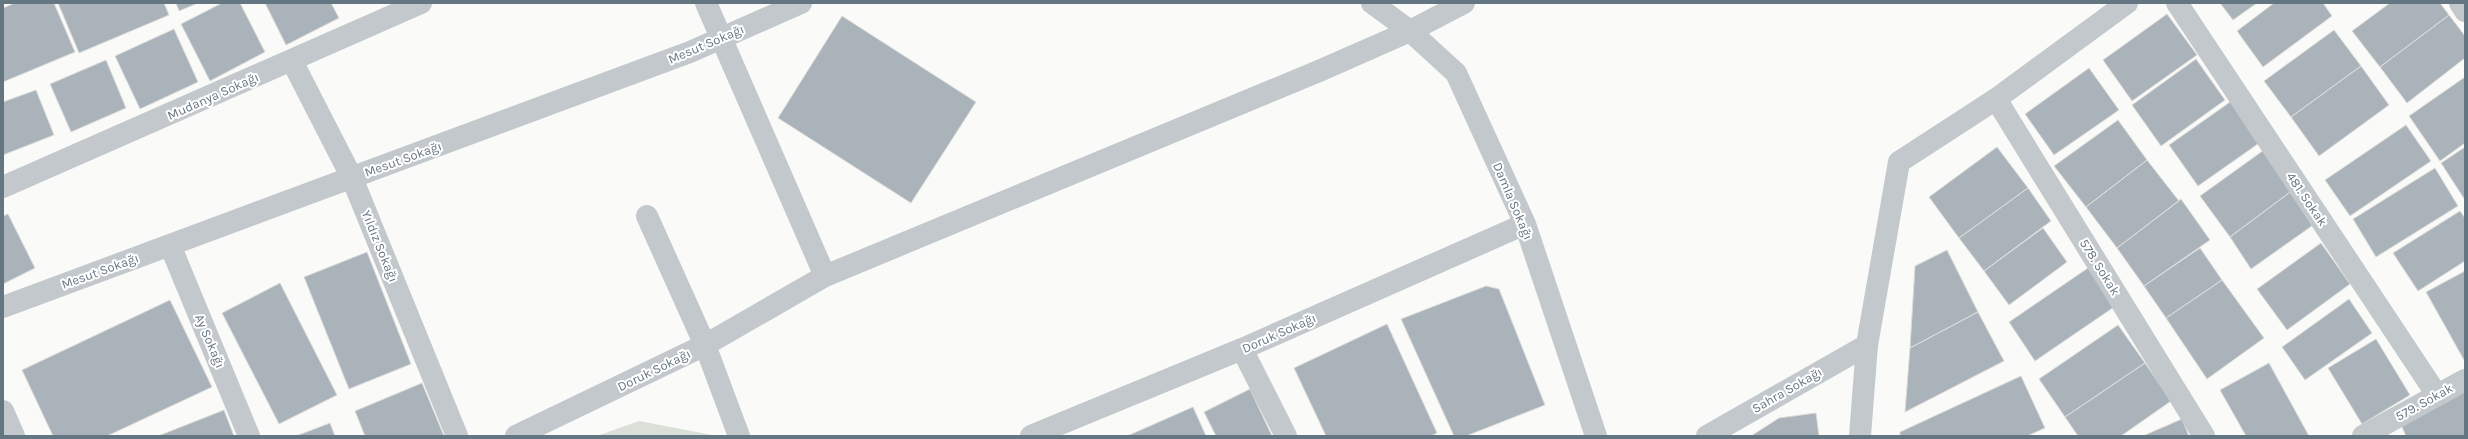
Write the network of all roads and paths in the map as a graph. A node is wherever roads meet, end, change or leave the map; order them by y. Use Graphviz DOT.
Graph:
graph roads {
  1 [pos="421,3"];
  2 [pos="706,3"];
  3 [pos="801,3"];
  4 [pos="1372,3"];
  5 [pos="1464,3"];
  6 [pos="2127,3"];
  7 [pos="2177,3"];
  8 [pos="2460,3"];
  9 [pos="2465,11"];
  10 [pos="1410,31"];
  11 [pos="722,38"];
  12 [pos="292,61"];
  13 [pos="1996,99"];
  14 [pos="352,178"];
  15 [pos="3,187"];
  16 [pos="647,216"];
  17 [pos="1525,224"];
  18 [pos="170,245"];
  19 [pos="825,276"];
  20 [pos="3,307"];
  21 [pos="705,345"];
  22 [pos="1868,345"];
  23 [pos="1242,349"];
  24 [pos="2465,380"];
  25 [pos="2437,395"];
  26 [pos="3,411"];
  27 [pos="1062,431"];
  28 [pos="14,436"];
  29 [pos="250,436"];
  30 [pos="457,436"];
  31 [pos="516,436"];
  32 [pos="739,436"];
  33 [pos="1032,436"];
  34 [pos="1286,436"];
  35 [pos="1596,436"];
  36 [pos="1707,436"];
  37 [pos="1860,436"];
  38 [pos="2204,436"];
  39 [pos="2363,436"];
  1 -- 12 [label="street, Mudanya Sokağı"];
  2 -- 11 [label="street"];
  3 -- 11 [label="street, Mesut Sokağı"];
  4 -- 10 [label="street, Damla Sokağı"];
  5 -- 10 [label="street"];
  6 -- 13 [label="street"];
  7 -- 25 [label="street, 481. Sokak"];
  8 -- 9 [label="street"];
  10 -- 17 [label="street, Damla Sokağı"];
  10 -- 19 [label="street"];
  11 -- 14 [label="street, Mesut Sokağı"];
  11 -- 19 [label="street"];
  12 -- 14 [label="street, Yıldız Sokağı"];
  12 -- 15 [label="street, Mudanya Sokağı"];
  13 -- 22 [label="street"];
  13 -- 38 [label="street, 578. Sokak"];
  14 -- 18 [label="street, Mesut Sokağı"];
  14 -- 30 [label="street, Yıldız Sokağı"];
  16 -- 21 [label="street"];
  17 -- 23 [label="street, Doruk Sokağı"];
  17 -- 35 [label="street, Damla Sokağı"];
  18 -- 20 [label="street, Mesut Sokağı"];
  18 -- 29 [label="street, Ay Sokağı"];
  19 -- 21 [label="street"];
  21 -- 31 [label="street, Doruk Sokağı"];
  21 -- 32 [label="street, Doruk Sokağı"];
  22 -- 36 [label="street, Sahra Sokağı"];
  22 -- 37 [label="street"];
  23 -- 27 [label="street, Doruk Sokağı"];
  23 -- 34 [label="street"];
  24 -- 25 [label="street, 579. Sokak"];
  25 -- 39 [label="street, 579. Sokak"];
  26 -- 28 [label="street"];
  27 -- 33 [label="street, Doruk Sokağı"];
}
